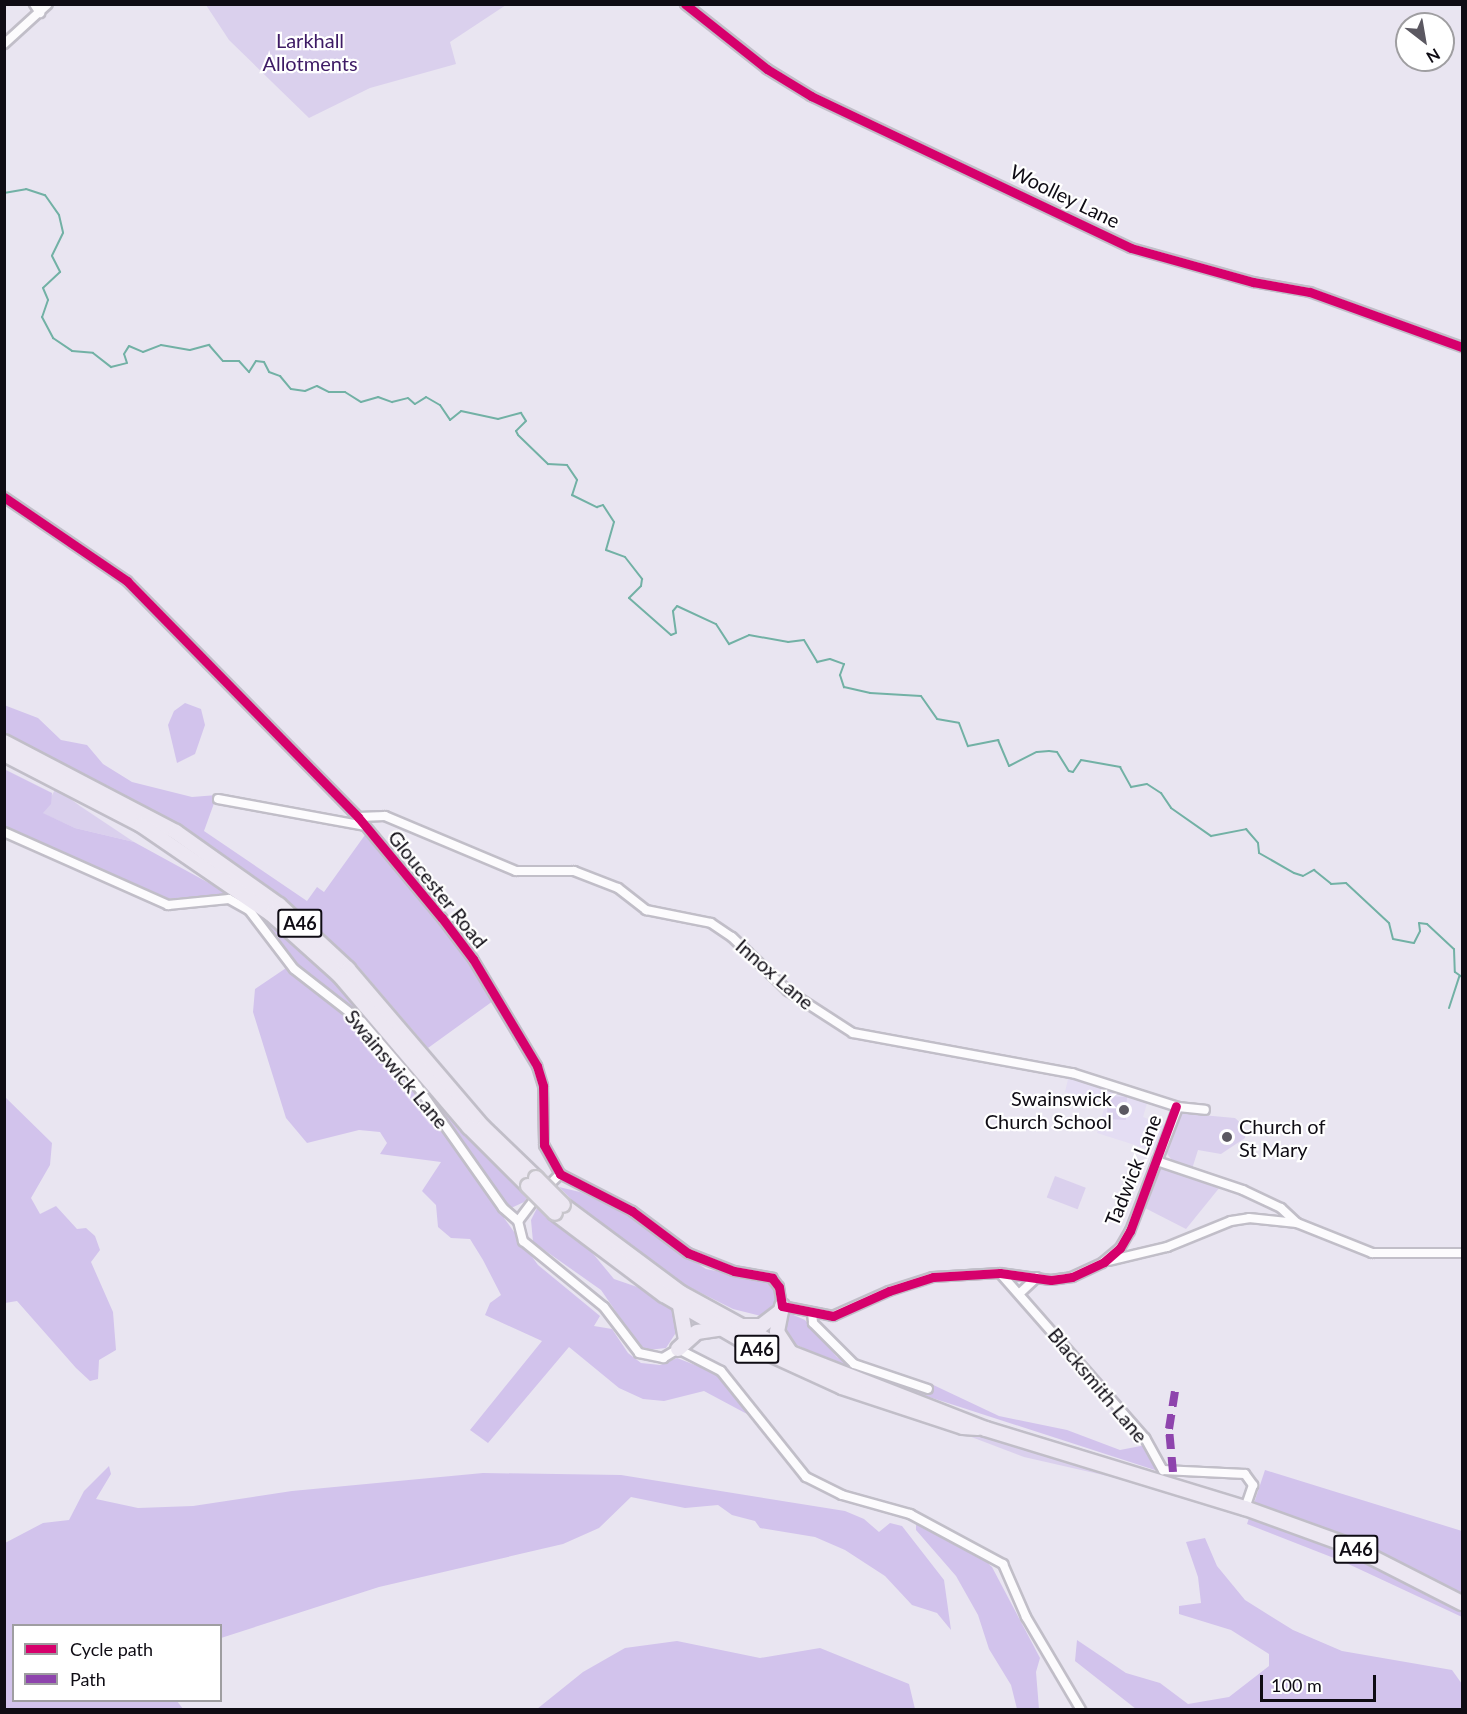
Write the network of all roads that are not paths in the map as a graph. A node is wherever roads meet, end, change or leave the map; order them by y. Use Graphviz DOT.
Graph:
graph roads {
  1 [pos="34,4"];
  2 [pos="48,4"];
  3 [pos="685,4"];
  4 [pos="40,13"];
  5 [pos="4,44"];
  6 [pos="1462,347"];
  7 [pos="4,497"];
  8 [pos="4,742"];
  9 [pos="4,754"];
  10 [pos="218,800"];
  11 [pos="358,817"];
  12 [pos="365,826"];
  13 [pos="4,832"];
  14 [pos="1178,1107"];
  15 [pos="1205,1110"];
  16 [pos="1157,1161"];
  17 [pos="560,1174"];
  18 [pos="532,1182"];
  19 [pos="551,1183"];
  20 [pos="534,1200"];
  21 [pos="559,1209"];
  22 [pos="518,1221"];
  23 [pos="1296,1223"];
  24 [pos="1462,1253"];
  25 [pos="1104,1262"];
  26 [pos="999,1273"];
  27 [pos="1037,1277"];
  28 [pos="1020,1293"];
  29 [pos="680,1305"];
  30 [pos="781,1309"];
  31 [pos="812,1313"];
  32 [pos="736,1325"];
  33 [pos="721,1330"];
  34 [pos="682,1344"];
  35 [pos="792,1353"];
  36 [pos="928,1389"];
  37 [pos="986,1429"];
  38 [pos="1245,1509"];
  39 [pos="1462,1603"];
  40 [pos="1081,1710"];
  1 -- 4 [label="street"];
  2 -- 4 [label="street"];
  3 -- 6 [label="street, Woolley Lane"];
  4 -- 5 [label="street"];
  7 -- 11 [label="street, Gloucester Road"];
  8 -- 18 [label="highway, A46"];
  9 -- 18 [label="highway, A46"];
  10 -- 12 [label="street"];
  11 -- 12 [label="street, Gloucester Road"];
  11 -- 14 [label="street, Innox Lane"];
  12 -- 17 [label="street, Gloucester Road"];
  13 -- 22 [label="street, Swainswick Lane"];
  14 -- 15 [label="street, Innox Lane"];
  14 -- 16 [label="street, Tadwick Lane"];
  16 -- 23 [label="street, Tadwick Lane"];
  16 -- 25 [label="street, Tadwick Lane"];
  17 -- 19 [label="street"];
  17 -- 30 [label="street"];
  18 -- 21 [label="highway, A46, bridge"];
  20 -- 22 [label="street"];
  21 -- 29 [label="highway, A46"];
  21 -- 32 [label="highway, A46"];
  22 -- 34 [label="street"];
  23 -- 24 [label="street, Tadwick Lane"];
  23 -- 25 [label="street, Tadwick Lane"];
  25 -- 27 [label="street, Tadwick Lane"];
  26 -- 27 [label="street, Tadwick Lane"];
  26 -- 28 [label="street, Blacksmith Lane"];
  26 -- 31 [label="street, Tadwick Lane"];
  27 -- 28 [label="street"];
  28 -- 38 [label="street, Blacksmith Lane"];
  29 -- 33 [label="highway, A46"];
  29 -- 34 [label="highway"];
  30 -- 31 [label="street, Tadwick Lane"];
  30 -- 32 [label="highway"];
  30 -- 35 [label="highway"];
  31 -- 36 [label="street"];
  32 -- 35 [label="highway, A46"];
  33 -- 34 [label="highway"];
  33 -- 37 [label="highway, A46"];
  34 -- 40 [label="street"];
  35 -- 37 [label="highway, A46"];
  37 -- 38 [label="highway, A46"];
  38 -- 39 [label="highway, A46"];
}
